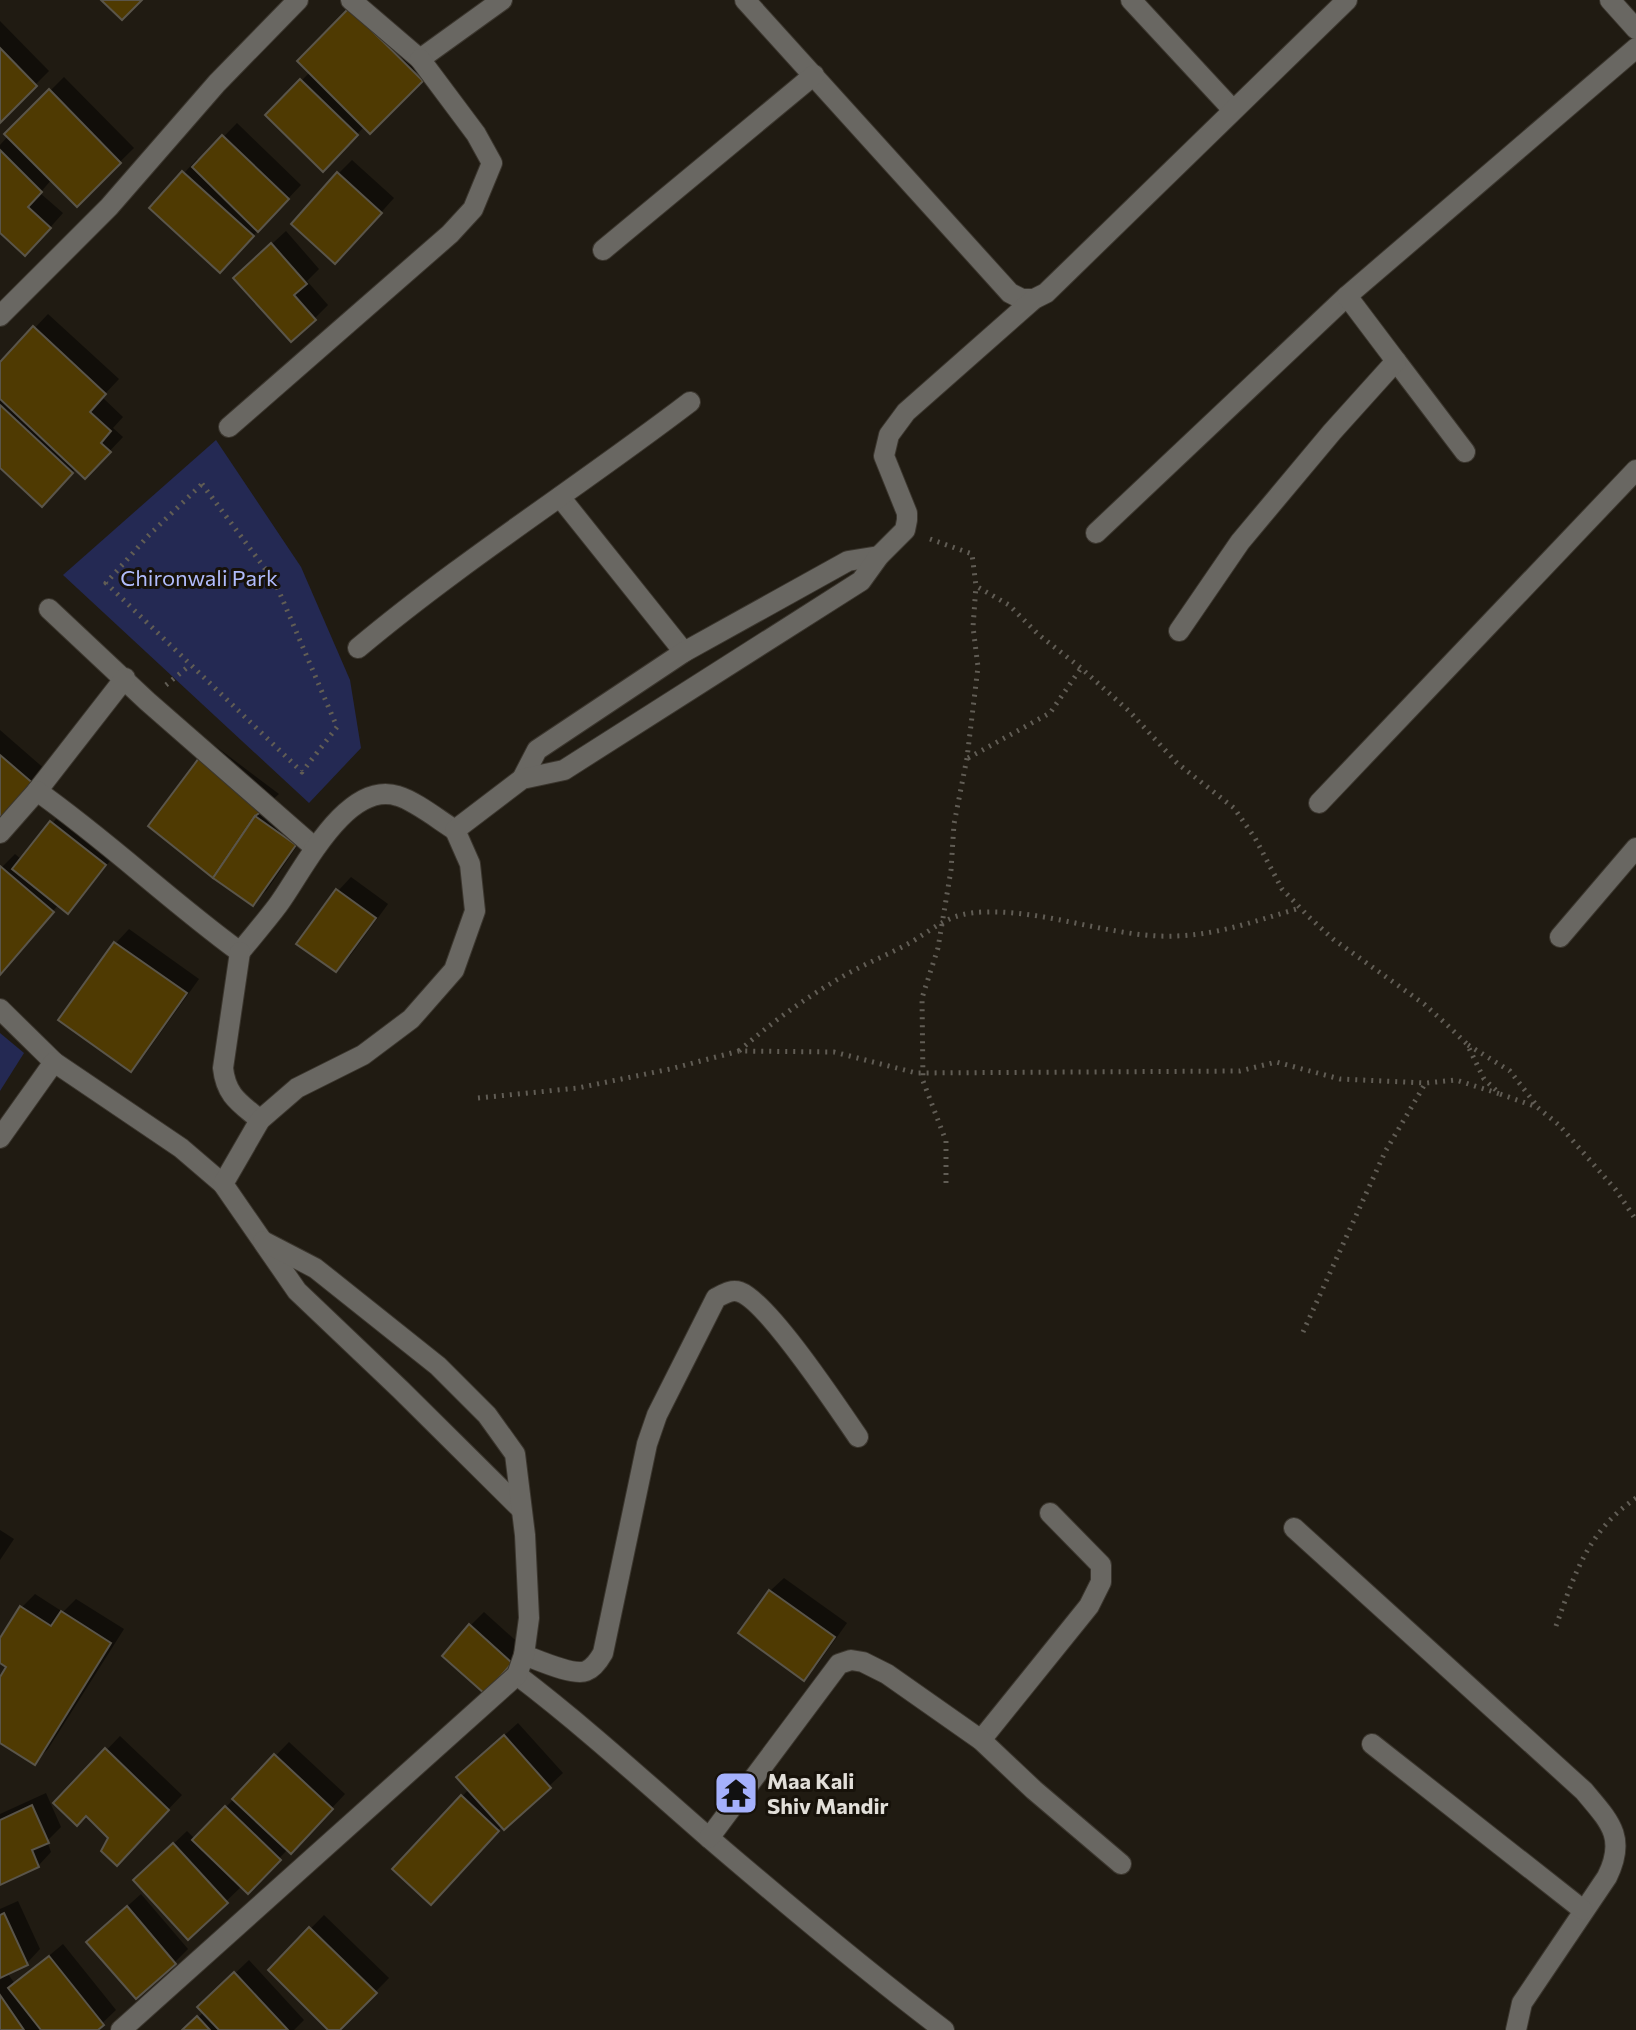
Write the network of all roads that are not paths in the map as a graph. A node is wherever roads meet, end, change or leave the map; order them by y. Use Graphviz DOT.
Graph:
graph roads {
  1 [pos="298,0"];
  2 [pos="351,0"];
  3 [pos="502,0"];
  4 [pos="745,0"];
  5 [pos="1347,0"];
  6 [pos="1610,0"];
  7 [pos="1140,3"];
  8 [pos="1636,29"];
  9 [pos="1636,48"];
  10 [pos="420,59"];
  11 [pos="814,75"];
  12 [pos="1233,110"];
  13 [pos="603,250"];
  14 [pos="1347,296"];
  15 [pos="1034,299"];
  16 [pos="0,316"];
  17 [pos="1396,361"];
  18 [pos="690,402"];
  19 [pos="229,427"];
  20 [pos="1465,452"];
  21 [pos="1636,470"];
  22 [pos="560,497"];
  23 [pos="1096,533"];
  24 [pos="879,556"];
  25 [pos="49,609"];
  26 [pos="1179,631"];
  27 [pos="358,648"];
  28 [pos="684,652"];
  29 [pos="125,678"];
  30 [pos="522,779"];
  31 [pos="37,791"];
  32 [pos="1319,803"];
  33 [pos="455,830"];
  34 [pos="0,833"];
  35 [pos="314,847"];
  36 [pos="1636,848"];
  37 [pos="1560,937"];
  38 [pos="240,952"];
  39 [pos="0,1009"];
  40 [pos="54,1062"];
  41 [pos="260,1120"];
  42 [pos="0,1138"];
  43 [pos="223,1184"];
  44 [pos="259,1239"];
  45 [pos="858,1437"];
  46 [pos="520,1508"];
  47 [pos="1050,1513"];
  48 [pos="1294,1528"];
  49 [pos="524,1655"];
  50 [pos="517,1675"];
  51 [pos="981,1740"];
  52 [pos="1372,1744"];
  53 [pos="709,1838"];
  54 [pos="1121,1864"];
  55 [pos="1583,1910"];
  56 [pos="121,2030"];
  57 [pos="944,2030"];
  58 [pos="1516,2030"];
  1 -- 16 [label="street"];
  2 -- 10 [label="street"];
  3 -- 10 [label="street"];
  4 -- 11 [label="street"];
  5 -- 12 [label="street"];
  6 -- 8 [label="street"];
  7 -- 12 [label="street"];
  9 -- 14 [label="street"];
  10 -- 19 [label="street"];
  11 -- 13 [label="street"];
  11 -- 15 [label="street"];
  12 -- 15 [label="street"];
  14 -- 17 [label="street"];
  14 -- 23 [label="street"];
  15 -- 24 [label="street"];
  17 -- 20 [label="street"];
  17 -- 26 [label="street"];
  18 -- 22 [label="street"];
  21 -- 32 [label="street"];
  22 -- 27 [label="street"];
  22 -- 28 [label="street"];
  24 -- 28 [label="street"];
  24 -- 30 [label="street"];
  25 -- 29 [label="street"];
  28 -- 30 [label="street"];
  29 -- 31 [label="street"];
  29 -- 35 [label="street"];
  30 -- 33 [label="street"];
  31 -- 34 [label="street"];
  31 -- 38 [label="street"];
  33 -- 35 [label="street"];
  33 -- 41 [label="street"];
  35 -- 38 [label="street"];
  36 -- 37 [label="street"];
  38 -- 41 [label="street"];
  39 -- 40 [label="street"];
  40 -- 42 [label="street"];
  40 -- 43 [label="street"];
  41 -- 43 [label="street"];
  43 -- 44 [label="street"];
  44 -- 46 [label="street"];
  44 -- 46 [label="street"];
  45 -- 49 [label="street"];
  46 -- 49 [label="street"];
  47 -- 51 [label="street"];
  48 -- 55 [label="street"];
  49 -- 50 [label="street"];
  50 -- 53 [label="street"];
  50 -- 56 [label="street"];
  51 -- 53 [label="street"];
  51 -- 54 [label="street"];
  52 -- 55 [label="street"];
  53 -- 57 [label="street"];
  55 -- 58 [label="street"];
}
